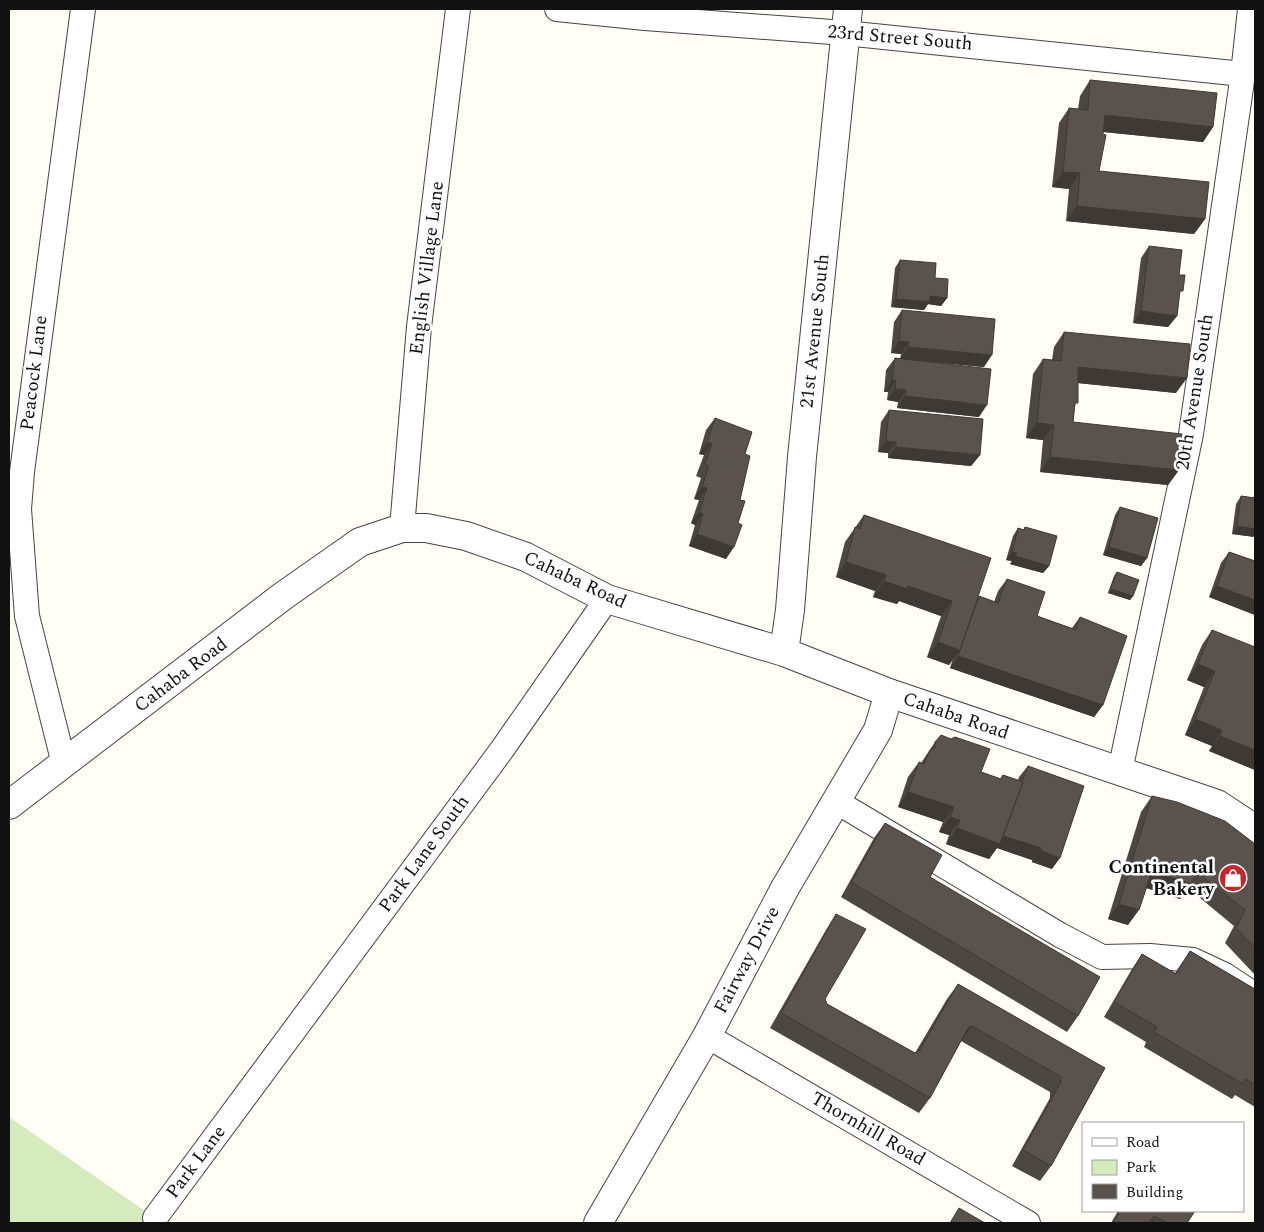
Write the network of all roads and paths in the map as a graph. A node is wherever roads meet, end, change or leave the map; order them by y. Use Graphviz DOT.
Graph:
graph roads {
  1 [pos="83,9"];
  2 [pos="458,9"];
  3 [pos="557,9"];
  4 [pos="1250,9"];
  5 [pos="846,21"];
  6 [pos="1243,74"];
  7 [pos="402,528"];
  8 [pos="607,599"];
  9 [pos="784,652"];
  10 [pos="889,693"];
  11 [pos="64,764"];
  12 [pos="1120,771"];
  13 [pos="837,802"];
  14 [pos="9,805"];
  15 [pos="1255,828"];
  16 [pos="1255,995"];
  17 [pos="707,1036"];
  18 [pos="238,1106"];
  19 [pos="155,1218"];
  20 [pos="598,1223"];
  21 [pos="1028,1223"];
  1 -- 11 [label="street, Peacock Lane"];
  2 -- 7 [label="street, English Village Lane"];
  3 -- 5 [label="street, 23rd Street South"];
  4 -- 6 [label="street, 20th Avenue South"];
  5 -- 6 [label="street, 23rd Street South"];
  5 -- 9 [label="street, 21st Avenue South"];
  6 -- 12 [label="street, 20th Avenue South"];
  7 -- 8 [label="street, Cahaba Road"];
  7 -- 11 [label="street, Cahaba Road"];
  8 -- 9 [label="street, Cahaba Road"];
  8 -- 18 [label="street, Park Lane South"];
  9 -- 10 [label="street, Cahaba Road"];
  10 -- 12 [label="street, Cahaba Road"];
  10 -- 13 [label="street, Fairway Drive"];
  11 -- 14 [label="street, Cahaba Road"];
  12 -- 15 [label="street, Cahaba Road"];
  13 -- 16 [label="street"];
  13 -- 17 [label="street, Fairway Drive"];
  17 -- 20 [label="street, Fairway Drive"];
  17 -- 21 [label="street, Thornhill Road"];
  18 -- 19 [label="street, Park Lane"];
}
